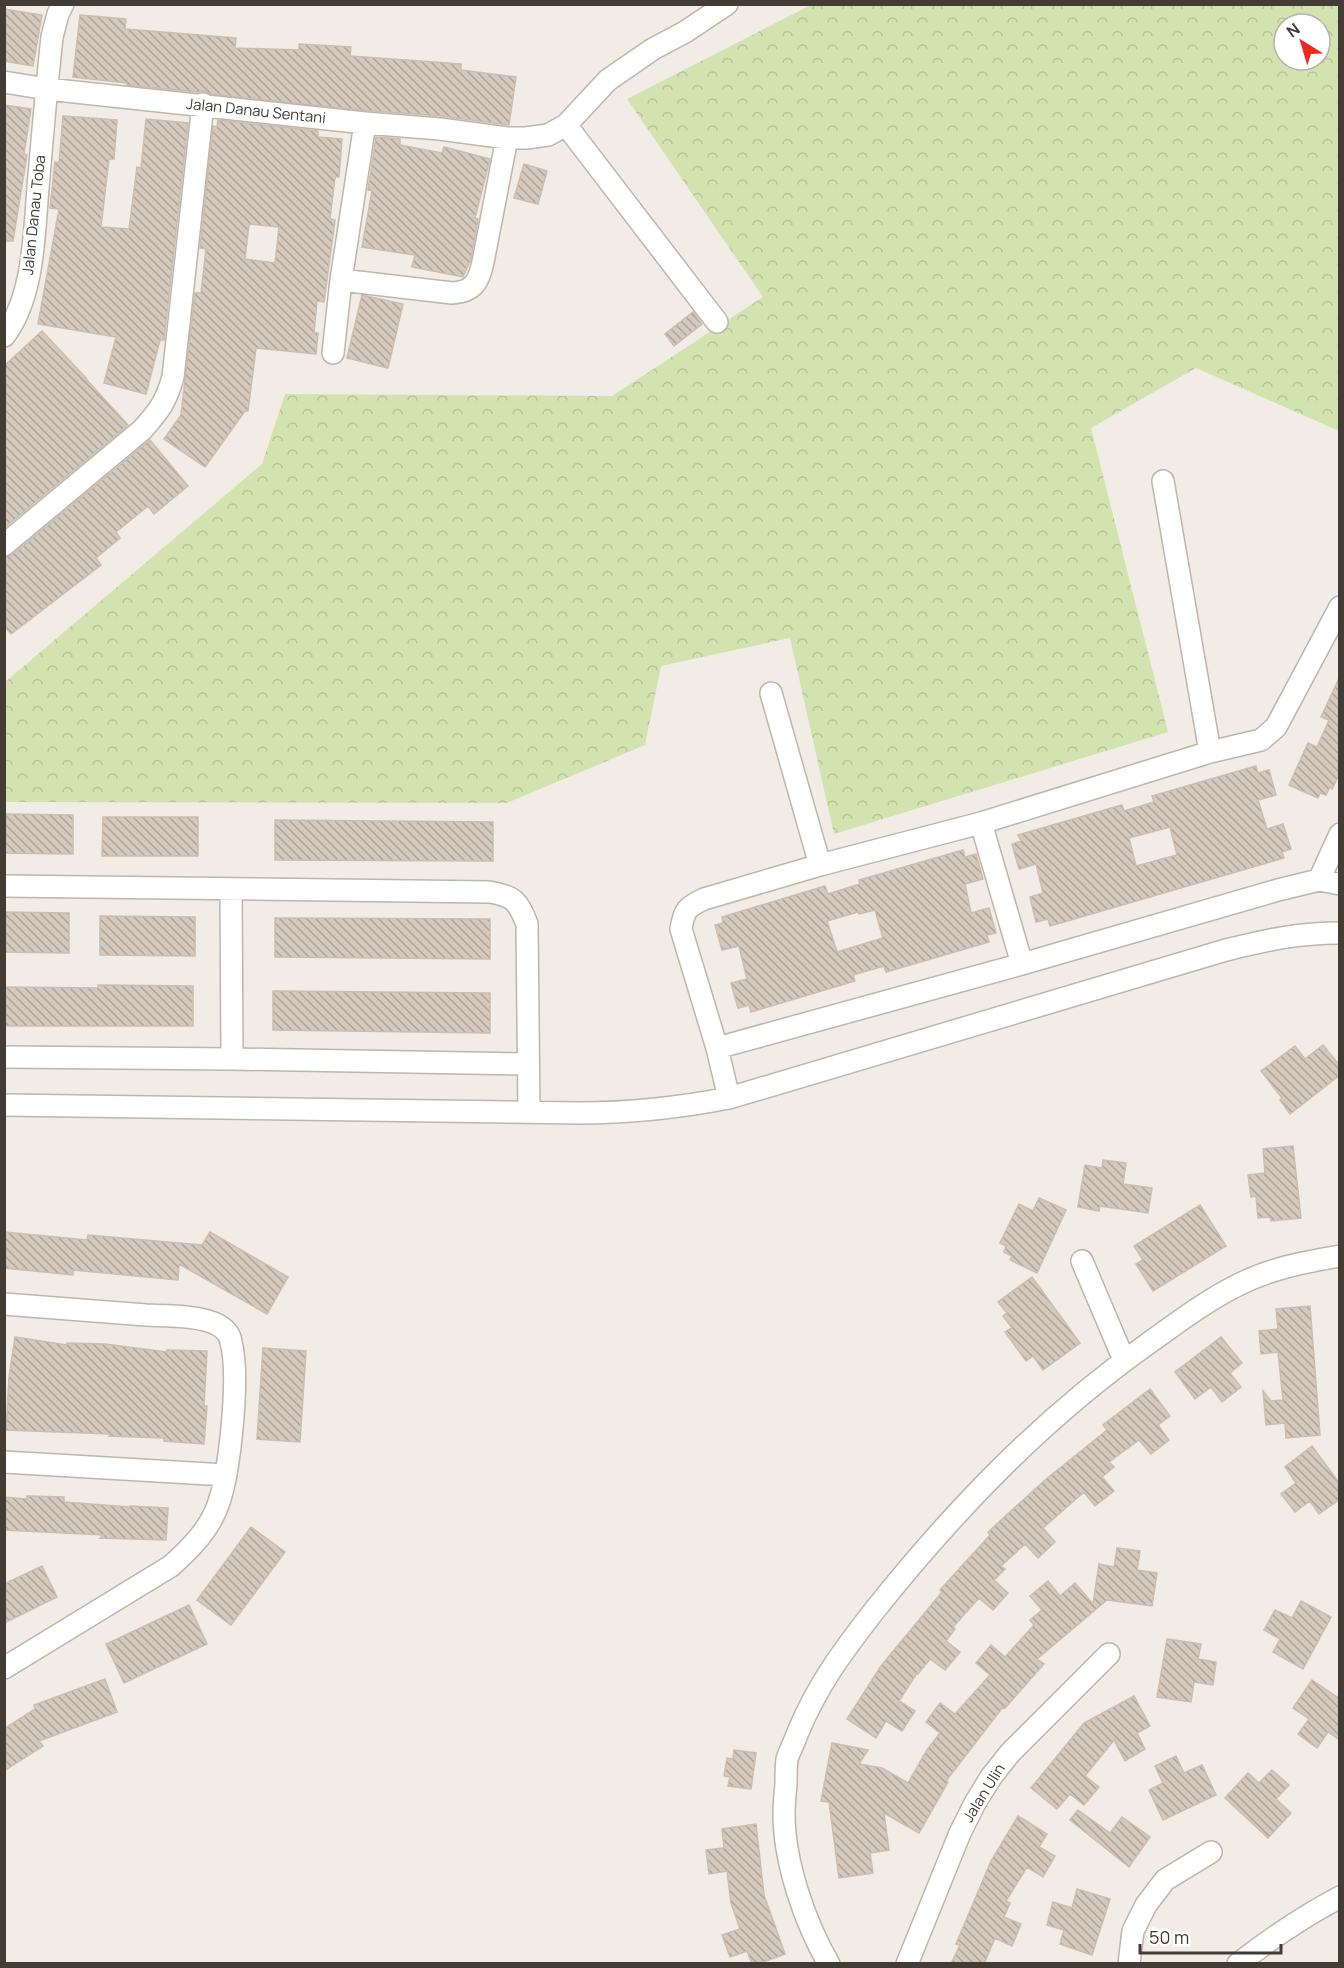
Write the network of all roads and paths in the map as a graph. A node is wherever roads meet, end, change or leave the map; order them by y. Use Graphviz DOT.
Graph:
graph roads {
  1 [pos="63,4"];
  2 [pos="727,4"];
  3 [pos="4,82"];
  4 [pos="47,89"];
  5 [pos="203,104"];
  6 [pos="366,123"];
  7 [pos="566,125"];
  8 [pos="507,138"];
  9 [pos="341,280"];
  10 [pos="717,322"];
  11 [pos="4,336"];
  12 [pos="333,353"];
  13 [pos="1163,481"];
  14 [pos="4,545"];
  15 [pos="1340,607"];
  16 [pos="771,693"];
  17 [pos="1210,752"];
  18 [pos="981,823"];
  19 [pos="1340,834"];
  20 [pos="819,865"];
  21 [pos="1319,880"];
  22 [pos="1340,884"];
  23 [pos="4,885"];
  24 [pos="231,889"];
  25 [pos="1340,933"];
  26 [pos="1022,964"];
  27 [pos="717,1048"];
  28 [pos="4,1057"];
  29 [pos="232,1059"];
  30 [pos="527,1064"];
  31 [pos="729,1098"];
  32 [pos="4,1105"];
  33 [pos="529,1112"];
  34 [pos="1340,1256"];
  35 [pos="1082,1261"];
  36 [pos="4,1304"];
  37 [pos="1124,1360"];
  38 [pos="4,1462"];
  39 [pos="226,1475"];
  40 [pos="1109,1654"];
  41 [pos="4,1668"];
  42 [pos="1211,1852"];
  43 [pos="1340,1898"];
  44 [pos="829,1964"];
  45 [pos="908,1964"];
  46 [pos="1129,1964"];
  47 [pos="1238,1964"];
  1 -- 4 [label="street, Jalan Danau Toba"];
  2 -- 7 [label="street"];
  3 -- 4 [label="street, Jalan Danau Sentani"];
  4 -- 5 [label="street, Jalan Danau Sentani"];
  4 -- 11 [label="street, Jalan Danau Toba"];
  5 -- 6 [label="street, Jalan Danau Sentani"];
  5 -- 14 [label="street"];
  6 -- 8 [label="street, Jalan Danau Sentani"];
  6 -- 9 [label="street"];
  7 -- 8 [label="street, Jalan Danau Sentani"];
  7 -- 10 [label="street"];
  8 -- 9 [label="street"];
  9 -- 12 [label="street"];
  13 -- 17 [label="street"];
  15 -- 17 [label="street"];
  16 -- 20 [label="street"];
  17 -- 18 [label="street"];
  18 -- 20 [label="street"];
  18 -- 26 [label="street"];
  19 -- 21 [label="street"];
  20 -- 27 [label="street"];
  21 -- 22 [label="street"];
  21 -- 26 [label="street"];
  23 -- 24 [label="street"];
  24 -- 29 [label="street"];
  24 -- 30 [label="street"];
  25 -- 31 [label="street"];
  26 -- 27 [label="street"];
  27 -- 31 [label="street"];
  28 -- 29 [label="street"];
  29 -- 30 [label="street"];
  30 -- 33 [label="street"];
  31 -- 33 [label="street"];
  32 -- 33 [label="street"];
  34 -- 37 [label="street"];
  35 -- 37 [label="street"];
  36 -- 39 [label="street"];
  37 -- 44 [label="street"];
  38 -- 39 [label="street"];
  39 -- 41 [label="street"];
  40 -- 45 [label="street, Jalan Ulin"];
  42 -- 46 [label="street"];
  43 -- 47 [label="street"];
}
